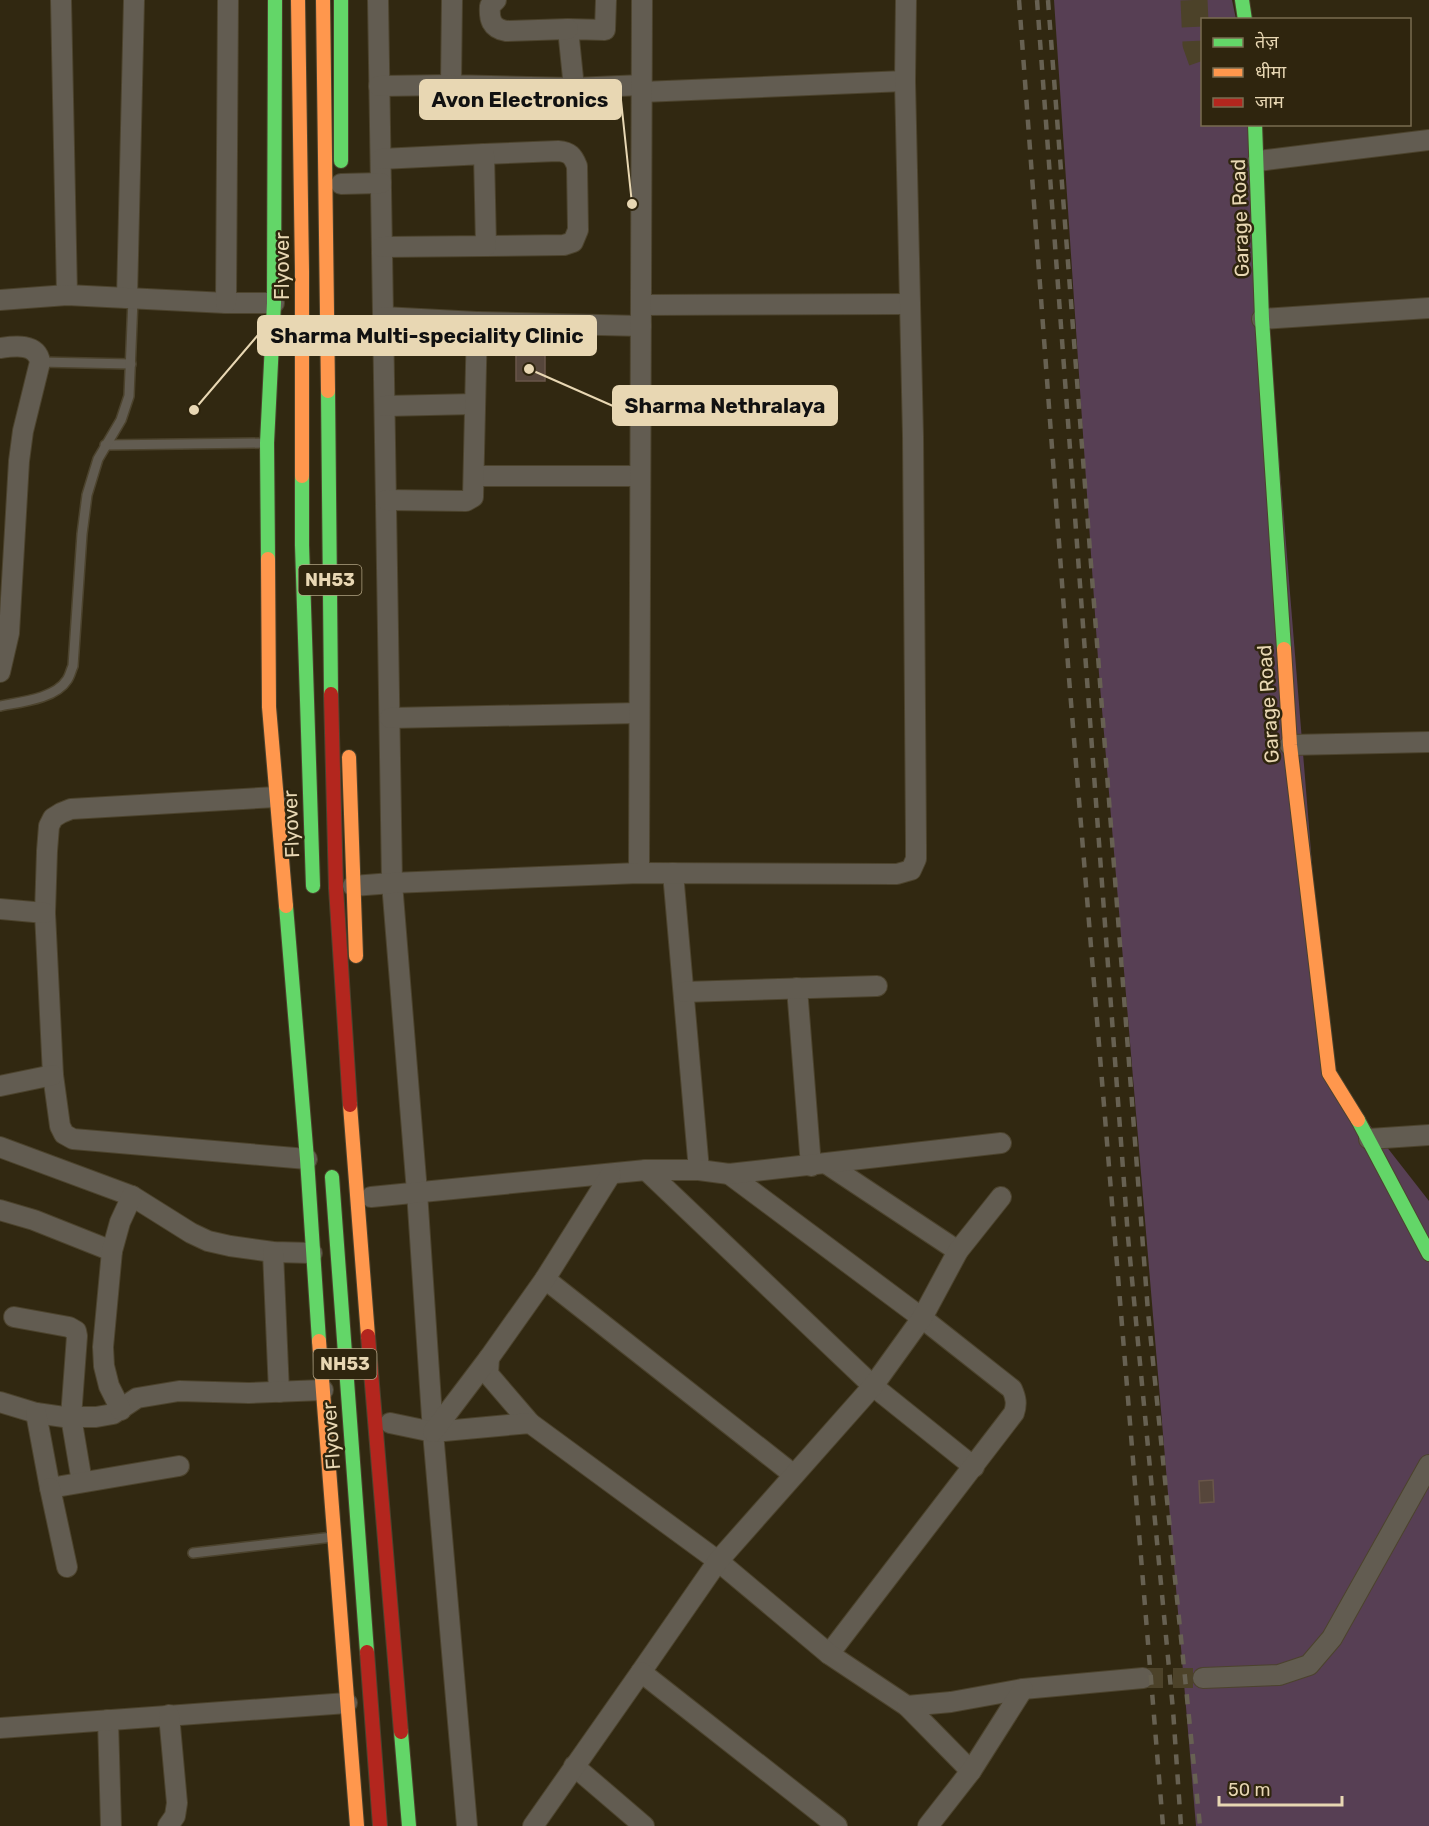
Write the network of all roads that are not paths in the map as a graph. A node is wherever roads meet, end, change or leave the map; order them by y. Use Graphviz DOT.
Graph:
graph roads {
  1 [pos="61,0"];
  2 [pos="134,0"];
  3 [pos="228,0"];
  4 [pos="276,0"];
  5 [pos="298,0"];
  6 [pos="323,0"];
  7 [pos="341,0"];
  8 [pos="378,0"];
  9 [pos="452,0"];
  10 [pos="496,0"];
  11 [pos="606,0"];
  12 [pos="642,0"];
  13 [pos="906,0"];
  14 [pos="1242,0"];
  15 [pos="1245,18"];
  16 [pos="568,28"];
  17 [pos="905,81"];
  18 [pos="451,85"];
  19 [pos="380,86"];
  20 [pos="574,88"];
  21 [pos="642,89"];
  22 [pos="1255,126"];
  23 [pos="1429,140"];
  24 [pos="484,154"];
  25 [pos="381,159"];
  26 [pos="1258,160"];
  27 [pos="381,183"];
  28 [pos="341,190"];
  29 [pos="486,246"];
  30 [pos="382,247"];
  31 [pos="67,295"];
  32 [pos="130,299"];
  33 [pos="0,300"];
  34 [pos="226,303"];
  35 [pos="274,303"];
  36 [pos="910,304"];
  37 [pos="641,305"];
  38 [pos="1429,308"];
  39 [pos="383,317"];
  40 [pos="1262,319"];
  41 [pos="477,322"];
  42 [pos="641,326"];
  43 [pos="0,348"];
  44 [pos="341,349"];
  45 [pos="40,362"];
  46 [pos="131,364"];
  47 [pos="475,404"];
  48 [pos="385,406"];
  49 [pos="267,443"];
  50 [pos="105,446"];
  51 [pos="474,476"];
  52 [pos="640,476"];
  53 [pos="386,500"];
  54 [pos="344,642"];
  55 [pos="0,672"];
  56 [pos="0,706"];
  57 [pos="639,713"];
  58 [pos="390,718"];
  59 [pos="1429,742"];
  60 [pos="1290,745"];
  61 [pos="348,747"];
  62 [pos="276,797"];
  63 [pos="639,873"];
  64 [pos="673,873"];
  65 [pos="393,883"];
  66 [pos="353,886"];
  67 [pos="314,902"];
  68 [pos="0,909"];
  69 [pos="45,913"];
  70 [pos="356,974"];
  71 [pos="877,986"];
  72 [pos="797,988"];
  73 [pos="684,992"];
  74 [pos="53,1075"];
  75 [pos="0,1086"];
  76 [pos="1429,1135"];
  77 [pos="1369,1139"];
  78 [pos="1001,1143"];
  79 [pos="0,1147"];
  80 [pos="367,1149"];
  81 [pos="307,1159"];
  82 [pos="819,1165"];
  83 [pos="332,1168"];
  84 [pos="646,1170"];
  85 [pos="699,1170"];
  86 [pos="729,1173"];
  87 [pos="611,1174"];
  88 [pos="417,1192"];
  89 [pos="132,1196"];
  90 [pos="370,1197"];
  91 [pos="1001,1197"];
  92 [pos="0,1210"];
  93 [pos="375,1244"];
  94 [pos="112,1251"];
  95 [pos="958,1251"];
  96 [pos="273,1252"];
  97 [pos="312,1253"];
  98 [pos="1429,1254"];
  99 [pos="544,1279"];
  100 [pos="14,1317"];
  101 [pos="922,1318"];
  102 [pos="489,1358"];
  103 [pos="873,1386"];
  104 [pos="323,1390"];
  105 [pos="279,1392"];
  106 [pos="5,1403"];
  107 [pos="121,1410"];
  108 [pos="36,1413"];
  109 [pos="71,1417"];
  110 [pos="390,1422"];
  111 [pos="530,1423"];
  112 [pos="433,1432"];
  113 [pos="1429,1465"];
  114 [pos="179,1466"];
  115 [pos="974,1467"];
  116 [pos="794,1475"];
  117 [pos="82,1482"];
  118 [pos="50,1488"];
  119 [pos="334,1537"];
  120 [pos="193,1553"];
  121 [pos="718,1560"];
  122 [pos="67,1567"];
  123 [pos="408,1632"];
  124 [pos="393,1635"];
  125 [pos="342,1641"];
  126 [pos="366,1642"];
  127 [pos="829,1654"];
  128 [pos="641,1672"];
  129 [pos="1143,1678"];
  130 [pos="1203,1678"];
  131 [pos="1023,1689"];
  132 [pos="347,1703"];
  133 [pos="907,1706"];
  134 [pos="169,1715"];
  135 [pos="108,1720"];
  136 [pos="0,1728"];
  137 [pos="574,1766"];
  138 [pos="971,1771"];
  139 [pos="111,1826"];
  140 [pos="168,1826"];
  141 [pos="357,1826"];
  142 [pos="380,1826"];
  143 [pos="409,1826"];
  144 [pos="467,1826"];
  145 [pos="533,1826"];
  146 [pos="644,1826"];
  147 [pos="837,1826"];
  148 [pos="928,1826"];
  1 -- 31 [label="street"];
  2 -- 32 [label="street"];
  3 -- 34 [label="street"];
  4 -- 35 [label="main road"];
  5 -- 67 [label="main road, Flyover / NH53"];
  6 -- 124 [label="main road, NH53"];
  7 -- 28 [label="main road"];
  8 -- 19 [label="street"];
  9 -- 18 [label="street"];
  10 -- 16 [label="street"];
  11 -- 16 [label="street"];
  12 -- 21 [label="street"];
  13 -- 17 [label="street"];
  14 -- 15 [label="main road"];
  16 -- 20 [label="street"];
  17 -- 21 [label="street"];
  17 -- 36 [label="street"];
  18 -- 19 [label="street"];
  18 -- 20 [label="street"];
  19 -- 25 [label="street"];
  20 -- 21 [label="street"];
  21 -- 37 [label="street"];
  22 -- 26 [label="main road, Garage Road"];
  23 -- 26 [label="street"];
  24 -- 25 [label="street"];
  24 -- 29 [label="street"];
  24 -- 29 [label="street"];
  25 -- 27 [label="street"];
  26 -- 40 [label="main road, Garage Road"];
  27 -- 28 [label="street"];
  27 -- 30 [label="street"];
  29 -- 30 [label="street"];
  30 -- 39 [label="street"];
  31 -- 32 [label="street"];
  31 -- 33 [label="street"];
  32 -- 34 [label="street"];
  32 -- 46 [label="lane"];
  34 -- 35 [label="street"];
  35 -- 49 [label="main road"];
  36 -- 37 [label="street"];
  36 -- 64 [label="street"];
  37 -- 42 [label="street"];
  38 -- 40 [label="street"];
  39 -- 41 [label="street"];
  39 -- 48 [label="street"];
  40 -- 60 [label="main road, Garage Road"];
  41 -- 42 [label="street"];
  41 -- 47 [label="street"];
  42 -- 52 [label="street"];
  43 -- 45 [label="street"];
  44 -- 54 [label="main road"];
  45 -- 46 [label="lane"];
  45 -- 55 [label="street"];
  46 -- 50 [label="lane"];
  47 -- 48 [label="street"];
  47 -- 51 [label="street"];
  48 -- 53 [label="street"];
  49 -- 50 [label="lane"];
  49 -- 62 [label="main road"];
  50 -- 56 [label="lane"];
  51 -- 52 [label="street"];
  51 -- 53 [label="street"];
  52 -- 57 [label="street"];
  53 -- 58 [label="street"];
  57 -- 58 [label="street"];
  57 -- 63 [label="street"];
  58 -- 65 [label="street"];
  59 -- 60 [label="street"];
  60 -- 77 [label="main road, Garage Road"];
  61 -- 66 [label="main road"];
  62 -- 69 [label="street"];
  62 -- 81 [label="main road"];
  63 -- 64 [label="street"];
  63 -- 65 [label="street"];
  64 -- 73 [label="street"];
  65 -- 66 [label="street"];
  65 -- 88 [label="street"];
  66 -- 70 [label="main road"];
  68 -- 69 [label="street"];
  69 -- 74 [label="street"];
  71 -- 72 [label="street"];
  72 -- 73 [label="street"];
  72 -- 82 [label="street"];
  73 -- 85 [label="street"];
  74 -- 75 [label="street"];
  74 -- 81 [label="street"];
  76 -- 77 [label="street"];
  77 -- 98 [label="main road, Garage Road"];
  78 -- 82 [label="street"];
  79 -- 89 [label="street"];
  80 -- 90 [label="main road"];
  81 -- 97 [label="main road"];
  82 -- 86 [label="street"];
  82 -- 95 [label="street"];
  83 -- 126 [label="main road, Flyover / NH53"];
  84 -- 85 [label="street"];
  84 -- 87 [label="street"];
  84 -- 103 [label="street"];
  85 -- 86 [label="street"];
  86 -- 101 [label="street"];
  87 -- 88 [label="street"];
  87 -- 99 [label="street"];
  88 -- 90 [label="street"];
  88 -- 112 [label="street"];
  89 -- 94 [label="street"];
  89 -- 96 [label="street"];
  90 -- 93 [label="main road"];
  91 -- 95 [label="street"];
  92 -- 94 [label="street"];
  94 -- 107 [label="street"];
  95 -- 101 [label="street"];
  96 -- 97 [label="street"];
  96 -- 105 [label="street"];
  97 -- 104 [label="main road"];
  99 -- 102 [label="street"];
  99 -- 116 [label="street"];
  100 -- 109 [label="street"];
  101 -- 103 [label="street"];
  101 -- 115 [label="street"];
  102 -- 111 [label="street"];
  102 -- 112 [label="street"];
  103 -- 115 [label="street"];
  103 -- 116 [label="street"];
  104 -- 105 [label="street"];
  104 -- 119 [label="main road"];
  105 -- 107 [label="street"];
  106 -- 108 [label="street"];
  107 -- 109 [label="street"];
  108 -- 109 [label="street"];
  108 -- 118 [label="street"];
  109 -- 117 [label="street"];
  110 -- 112 [label="street"];
  111 -- 112 [label="street"];
  111 -- 121 [label="street"];
  112 -- 144 [label="street"];
  113 -- 130 [label="street"];
  114 -- 117 [label="street"];
  115 -- 127 [label="street"];
  116 -- 121 [label="street"];
  117 -- 118 [label="street"];
  118 -- 122 [label="street"];
  119 -- 120 [label="lane"];
  119 -- 125 [label="main road"];
  121 -- 127 [label="street"];
  121 -- 128 [label="street"];
  123 -- 124 [label="main road"];
  124 -- 143 [label="main road, NH53"];
  125 -- 126 [label="main road"];
  125 -- 132 [label="main road"];
  126 -- 142 [label="main road, NH53"];
  127 -- 133 [label="street"];
  128 -- 137 [label="street"];
  128 -- 147 [label="street"];
  129 -- 131 [label="street"];
  131 -- 133 [label="street"];
  131 -- 138 [label="street"];
  132 -- 134 [label="street"];
  132 -- 141 [label="main road"];
  133 -- 138 [label="street"];
  134 -- 135 [label="street"];
  134 -- 140 [label="street"];
  135 -- 136 [label="street"];
  135 -- 139 [label="street"];
  137 -- 145 [label="street"];
  137 -- 146 [label="street"];
  138 -- 148 [label="street"];
}
